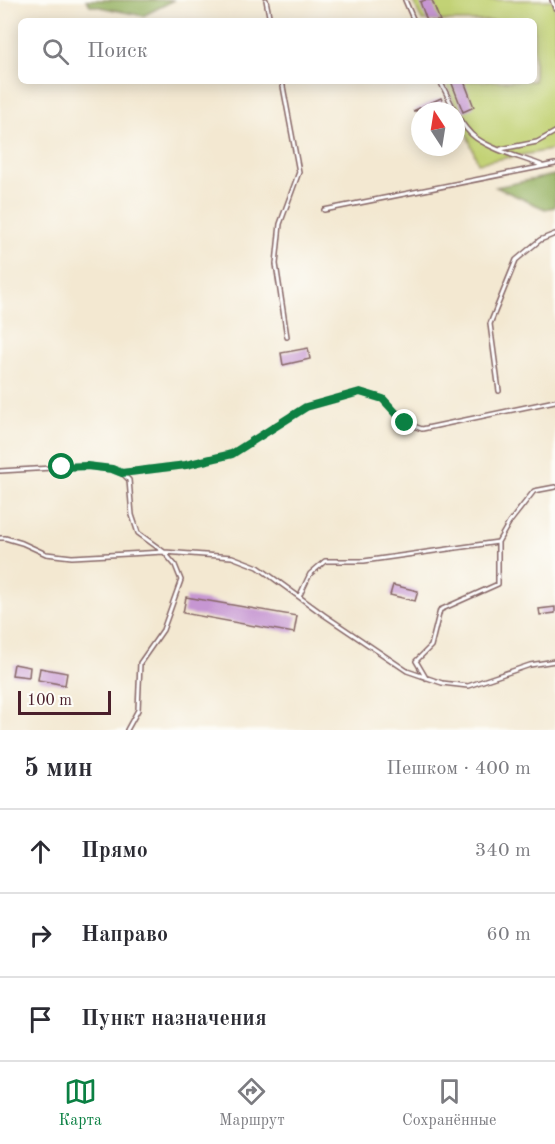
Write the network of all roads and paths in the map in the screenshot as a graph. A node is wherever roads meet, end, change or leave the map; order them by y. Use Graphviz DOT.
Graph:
graph roads {
  1 [pos="266,0"];
  2 [pos="405,0"];
  3 [pos="552,0"];
  4 [pos="555,8"];
  5 [pos="269,18"];
  6 [pos="413,18"];
  7 [pos="283,84"];
  8 [pos="442,84"];
  9 [pos="451,102"];
  10 [pos="465,127"];
  11 [pos="555,132"];
  12 [pos="500,150"];
  13 [pos="555,164"];
  14 [pos="543,166"];
  15 [pos="324,210"];
  16 [pos="555,234"];
  17 [pos="287,338"];
  18 [pos="499,391"];
  19 [pos="555,401"];
  20 [pos="0,471"];
  21 [pos="122,473"];
  22 [pos="555,487"];
  23 [pos="0,538"];
  24 [pos="498,542"];
  25 [pos="164,552"];
  26 [pos="299,597"];
  27 [pos="555,661"];
  28 [pos="426,678"];
  29 [pos="127,730"];
  1 -- 5 [label="lane"];
  2 -- 6 [label="lane"];
  3 -- 4 [label="lane"];
  7 -- 17 [label="lane"];
  8 -- 9 [label="lane"];
  10 -- 12 [label="lane"];
  11 -- 12 [label="lane"];
  12 -- 14 [label="lane"];
  13 -- 14 [label="lane"];
  14 -- 15 [label="lane"];
  16 -- 18 [label="lane"];
  19 -- 21 [label="lane"];
  20 -- 21 [label="lane"];
  21 -- 25 [label="lane"];
  22 -- 24 [label="lane"];
  23 -- 25 [label="lane"];
  24 -- 26 [label="lane"];
  24 -- 28 [label="lane"];
  25 -- 26 [label="lane"];
  25 -- 29 [label="lane"];
  26 -- 28 [label="lane"];
  27 -- 28 [label="lane"];
}
